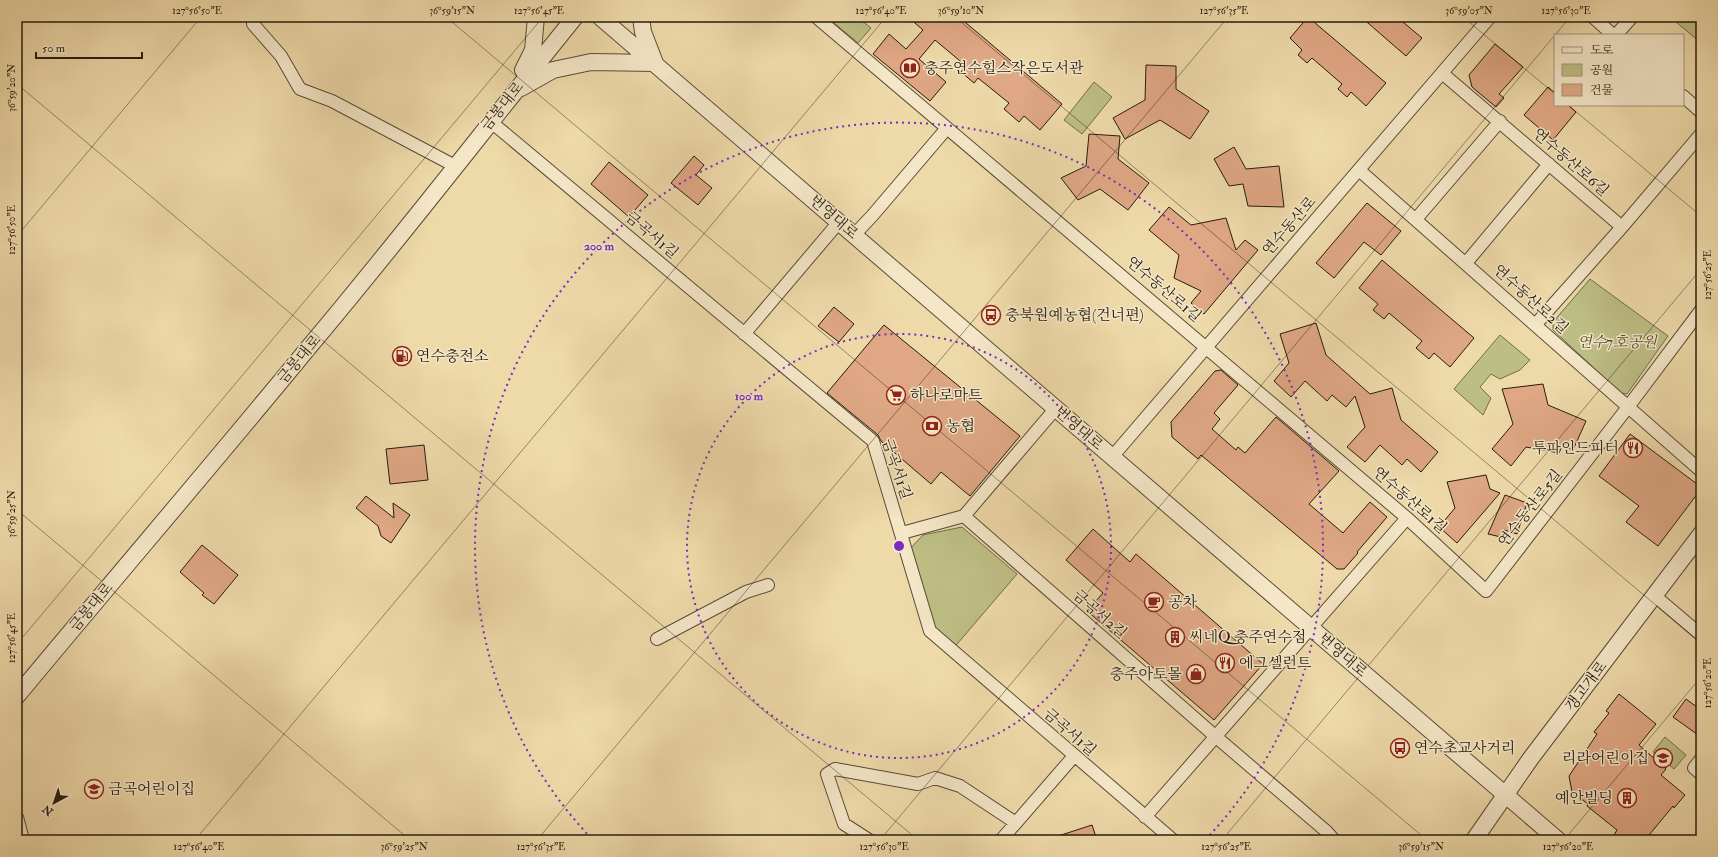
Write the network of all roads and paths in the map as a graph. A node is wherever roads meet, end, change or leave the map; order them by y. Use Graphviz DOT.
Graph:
graph roads {
  1 [pos="253,17"];
  2 [pos="536,17"];
  3 [pos="575,17"];
  4 [pos="600,17"];
  5 [pos="641,17"];
  6 [pos="816,17"];
  7 [pos="1490,17"];
  8 [pos="1593,17"];
  9 [pos="1632,17"];
  10 [pos="1612,34"];
  11 [pos="1617,34"];
  12 [pos="655,63"];
  13 [pos="1442,73"];
  14 [pos="512,93"];
  15 [pos="1684,97"];
  16 [pos="1701,112"];
  17 [pos="490,121"];
  18 [pos="1500,121"];
  19 [pos="947,128"];
  20 [pos="1701,134"];
  21 [pos="1549,164"];
  22 [pos="455,166"];
  23 [pos="1359,170"];
  24 [pos="1416,219"];
  25 [pos="839,222"];
  26 [pos="1622,228"];
  27 [pos="854,235"];
  28 [pos="1466,263"];
  29 [pos="1701,310"];
  30 [pos="1536,324"];
  31 [pos="744,334"];
  32 [pos="1207,347"];
  33 [pos="1628,407"];
  34 [pos="1056,408"];
  35 [pos="1112,457"];
  36 [pos="1701,471"];
  37 [pos="964,516"];
  38 [pos="1407,518"];
  39 [pos="902,533"];
  40 [pos="1701,534"];
  41 [pos="768,585"];
  42 [pos="1486,591"];
  43 [pos="1655,596"];
  44 [pos="1311,627"];
  45 [pos="1701,635"];
  46 [pos="657,639"];
  47 [pos="17,696"];
  48 [pos="1215,736"];
  49 [pos="1074,756"];
  50 [pos="1701,759"];
  51 [pos="1701,774"];
  52 [pos="1505,795"];
  53 [pos="17,817"];
  54 [pos="1145,817"];
  55 [pos="1016,823"];
  56 [pos="23,840"];
  57 [pos="869,840"];
  58 [pos="1001,840"];
  59 [pos="1173,840"];
  60 [pos="1334,840"];
  61 [pos="1474,840"];
  62 [pos="1558,840"];
  1 -- 22 [label="street"];
  2 -- 14 [label="street"];
  3 -- 14 [label="street, 금봉대로"];
  4 -- 12 [label="street, 번영대로"];
  5 -- 12 [label="street"];
  6 -- 19 [label="street, 연수동산로1길"];
  7 -- 13 [label="street, 연수동산로"];
  8 -- 10 [label="street"];
  9 -- 11 [label="street"];
  12 -- 14 [label="street"];
  12 -- 25 [label="street, 번영대로"];
  13 -- 18 [label="street, 연수동산로6길"];
  13 -- 23 [label="street, 연수동산로"];
  14 -- 17 [label="street, 금봉대로"];
  15 -- 16 [label="street"];
  17 -- 22 [label="street, 금봉대로"];
  17 -- 31 [label="street, 금곡서1길"];
  18 -- 21 [label="street, 연수동산로6길"];
  18 -- 24 [label="street"];
  19 -- 27 [label="street"];
  19 -- 32 [label="street, 연수동산로1길"];
  20 -- 26 [label="street"];
  21 -- 26 [label="street, 연수동산로6길"];
  21 -- 28 [label="street"];
  22 -- 47 [label="street, 금봉대로"];
  23 -- 24 [label="street, 연수동산로2길"];
  23 -- 32 [label="street, 연수동산로"];
  24 -- 28 [label="street, 연수동산로2길"];
  25 -- 27 [label="street, 번영대로"];
  25 -- 31 [label="street"];
  26 -- 30 [label="street"];
  27 -- 34 [label="street, 번영대로"];
  28 -- 30 [label="street, 연수동산로2길"];
  29 -- 33 [label="street, 연수동산로5길"];
  30 -- 33 [label="street, 연수동산로2길"];
  31 -- 39 [label="street, 금곡서1길"];
  32 -- 35 [label="street, 연수동산로"];
  32 -- 38 [label="street, 연수동산로1길"];
  33 -- 36 [label="street, 연수동산로2길"];
  33 -- 42 [label="street, 연수동산로5길"];
  34 -- 35 [label="street, 번영대로"];
  34 -- 37 [label="street"];
  35 -- 44 [label="street, 번영대로"];
  37 -- 39 [label="street"];
  37 -- 48 [label="street, 금곡서2길"];
  38 -- 42 [label="street, 연수동산로1길"];
  38 -- 44 [label="street"];
  39 -- 49 [label="street, 금곡서1길"];
  40 -- 43 [label="street, 갱고개로"];
  41 -- 46 [label="street"];
  43 -- 45 [label="street"];
  43 -- 52 [label="street, 갱고개로"];
  44 -- 48 [label="street"];
  44 -- 52 [label="street, 번영대로"];
  48 -- 54 [label="street"];
  48 -- 60 [label="street, 금곡서2길"];
  49 -- 54 [label="street, 금곡서1길"];
  49 -- 55 [label="street"];
  50 -- 51 [label="street"];
  52 -- 61 [label="street, 갱고개로"];
  52 -- 62 [label="street, 번영대로"];
  53 -- 56 [label="street"];
  54 -- 59 [label="street, 금곡서1길"];
  55 -- 57 [label="street"];
  55 -- 58 [label="street"];
}
